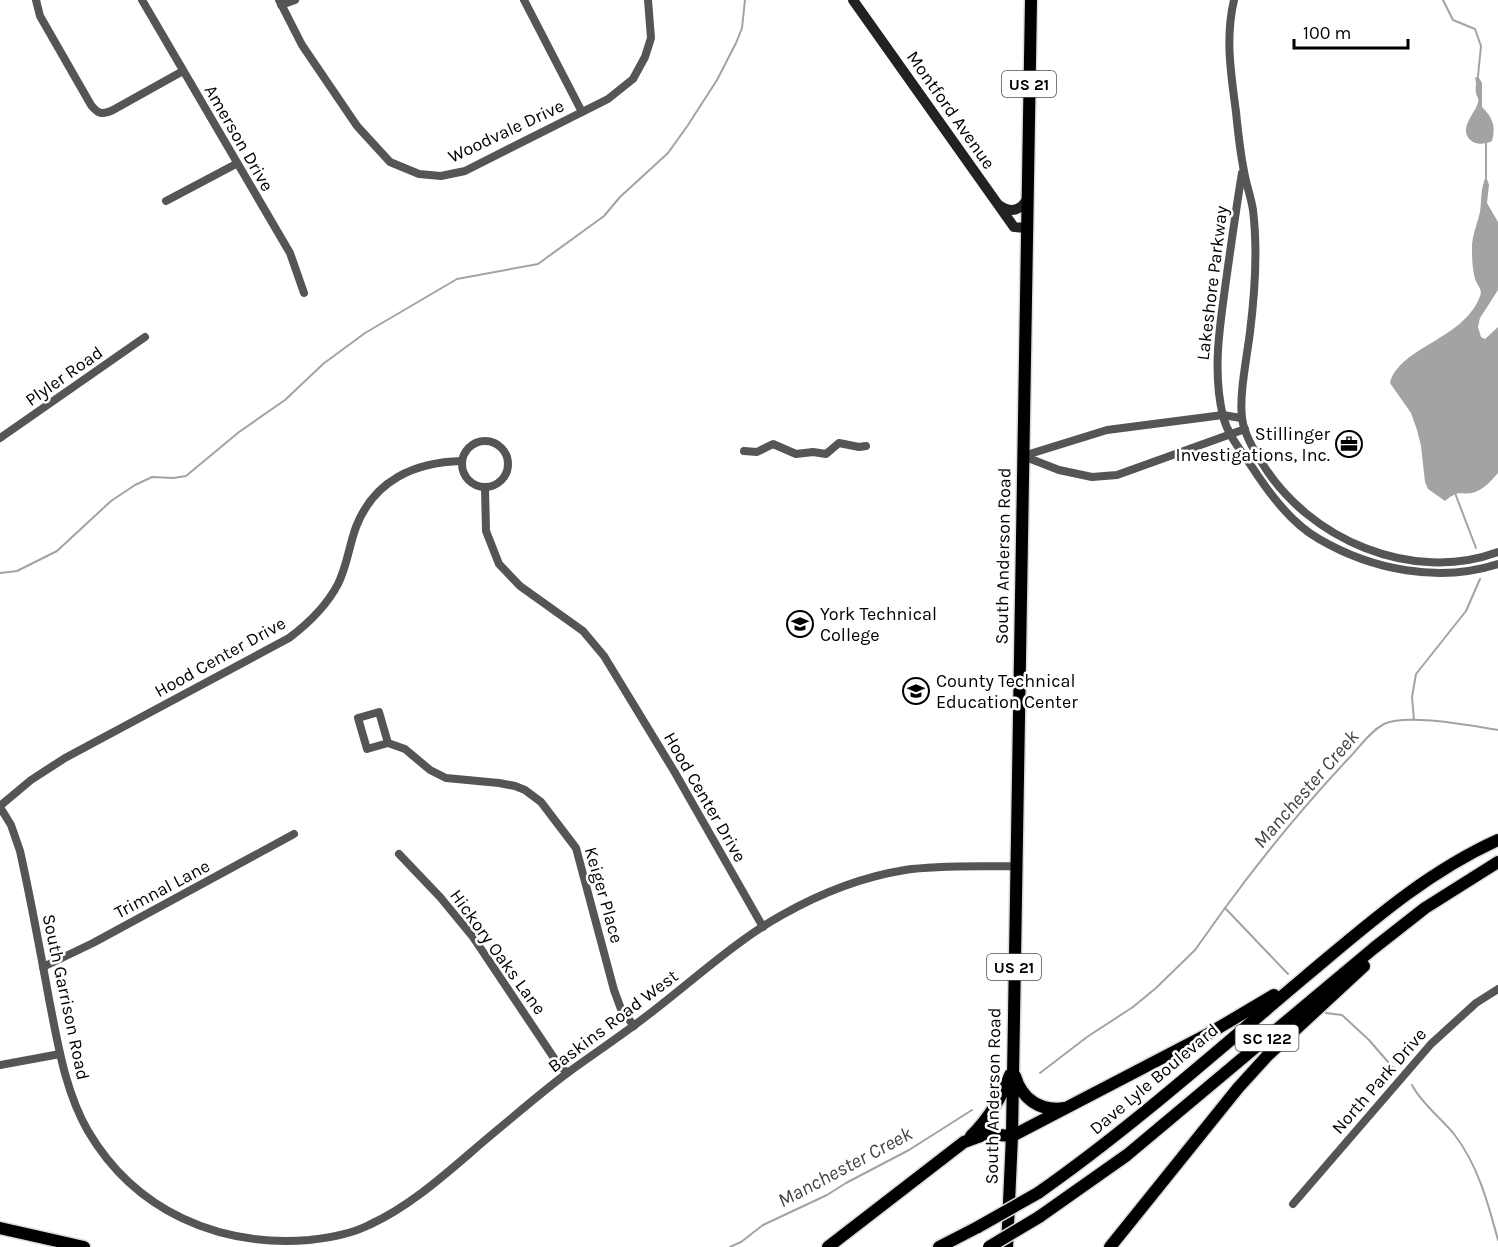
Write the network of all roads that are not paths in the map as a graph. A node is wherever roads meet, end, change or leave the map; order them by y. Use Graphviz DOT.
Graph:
graph roads {
  1 [pos="36,0"];
  2 [pos="142,0"];
  3 [pos="296,0"];
  4 [pos="524,0"];
  5 [pos="648,0"];
  6 [pos="853,0"];
  7 [pos="1031,0"];
  8 [pos="1234,0"];
  9 [pos="280,3"];
  10 [pos="183,71"];
  11 [pos="582,112"];
  12 [pos="236,164"];
  13 [pos="1243,169"];
  14 [pos="1028,198"];
  15 [pos="166,201"];
  16 [pos="999,205"];
  17 [pos="1028,228"];
  18 [pos="304,293"];
  19 [pos="145,337"];
  20 [pos="1222,416"];
  21 [pos="1241,418"];
  22 [pos="1245,429"];
  23 [pos="1229,435"];
  24 [pos="0,438"];
  25 [pos="866,446"];
  26 [pos="744,451"];
  27 [pos="1023,456"];
  28 [pos="462,461"];
  29 [pos="485,487"];
  30 [pos="1498,552"];
  31 [pos="1498,564"];
  32 [pos="388,743"];
  33 [pos="0,807"];
  34 [pos="294,834"];
  35 [pos="1498,840"];
  36 [pos="399,854"];
  37 [pos="1498,862"];
  38 [pos="1015,866"];
  39 [pos="1425,908"];
  40 [pos="763,927"];
  41 [pos="43,967"];
  42 [pos="1316,968"];
  43 [pos="1498,989"];
  44 [pos="634,1026"];
  45 [pos="60,1054"];
  46 [pos="0,1065"];
  47 [pos="1012,1069"];
  48 [pos="567,1073"];
  49 [pos="1073,1106"];
  50 [pos="1012,1137"];
  51 [pos="964,1142"];
  52 [pos="1293,1204"];
  53 [pos="0,1228"];
  54 [pos="0,1233"];
  55 [pos="45,1238"];
  56 [pos="248,1244"];
  57 [pos="84,1247"];
  58 [pos="828,1247"];
  59 [pos="939,1247"];
  60 [pos="989,1247"];
  61 [pos="1007,1247"];
  62 [pos="1110,1247"];
  1 -- 10 [label="street"];
  2 -- 10 [label="street, Amerson Drive"];
  3 -- 9 [label="street"];
  4 -- 11 [label="street"];
  5 -- 11 [label="street, Woodvale Drive"];
  6 -- 16 [label="street, Montford Avenue"];
  7 -- 14 [label="main road, South Anderson Road / US 21"];
  8 -- 13 [label="street, Lakeshore Parkway"];
  9 -- 11 [label="street, Woodvale Drive"];
  10 -- 12 [label="street, Amerson Drive"];
  12 -- 15 [label="street"];
  12 -- 18 [label="street, Amerson Drive"];
  13 -- 20 [label="street, Lakeshore Parkway"];
  13 -- 21 [label="street, Lakeshore Parkway"];
  14 -- 16 [label="street"];
  14 -- 17 [label="main road, South Anderson Road / US 21"];
  16 -- 17 [label="street, Montford Avenue"];
  17 -- 27 [label="main road, South Anderson Road / US 21"];
  19 -- 24 [label="street, Plyler Road"];
  20 -- 21 [label="street"];
  20 -- 23 [label="street, Lakeshore Parkway"];
  20 -- 27 [label="street"];
  21 -- 22 [label="street, Lakeshore Parkway"];
  22 -- 23 [label="street"];
  22 -- 30 [label="street, Lakeshore Parkway"];
  23 -- 27 [label="street"];
  23 -- 31 [label="street, Lakeshore Parkway"];
  25 -- 26 [label="street"];
  27 -- 38 [label="main road, South Anderson Road / US 21"];
  28 -- 29 [label="street"];
  28 -- 29 [label="street"];
  28 -- 33 [label="street, Hood Center Drive"];
  29 -- 40 [label="street, Hood Center Drive"];
  32 -- 32 [label="street, Keiger Place"];
  32 -- 44 [label="street, Keiger Place"];
  33 -- 41 [label="street, South Garrison Road"];
  34 -- 41 [label="street, Trimnal Lane"];
  35 -- 42 [label="main road, Dave Lyle Boulevard / SC 122"];
  36 -- 48 [label="street, Hickory Oaks Lane"];
  37 -- 39 [label="main road, SC 122"];
  38 -- 40 [label="street, Baskins Road West"];
  38 -- 47 [label="main road, South Anderson Road / US 21"];
  39 -- 60 [label="main road, SC 122, bridge"];
  39 -- 62 [label="main road"];
  40 -- 44 [label="street, Baskins Road West"];
  41 -- 45 [label="street, South Garrison Road"];
  42 -- 49 [label="main road"];
  42 -- 59 [label="main road, Dave Lyle Boulevard / SC 122, bridge"];
  43 -- 52 [label="street, North Park Drive"];
  44 -- 48 [label="street, Baskins Road West"];
  45 -- 46 [label="street"];
  45 -- 56 [label="street, South Garrison Road"];
  47 -- 49 [label="main road"];
  47 -- 50 [label="main road, South Anderson Road / US 21"];
  47 -- 51 [label="main road"];
  48 -- 56 [label="street, Baskins Road West"];
  49 -- 50 [label="main road"];
  50 -- 51 [label="main road"];
  50 -- 61 [label="main road, South Anderson Road / US 21"];
  51 -- 58 [label="main road"];
  53 -- 55 [label="main road"];
  54 -- 55 [label="main road"];
  55 -- 57 [label="main road"];
}
